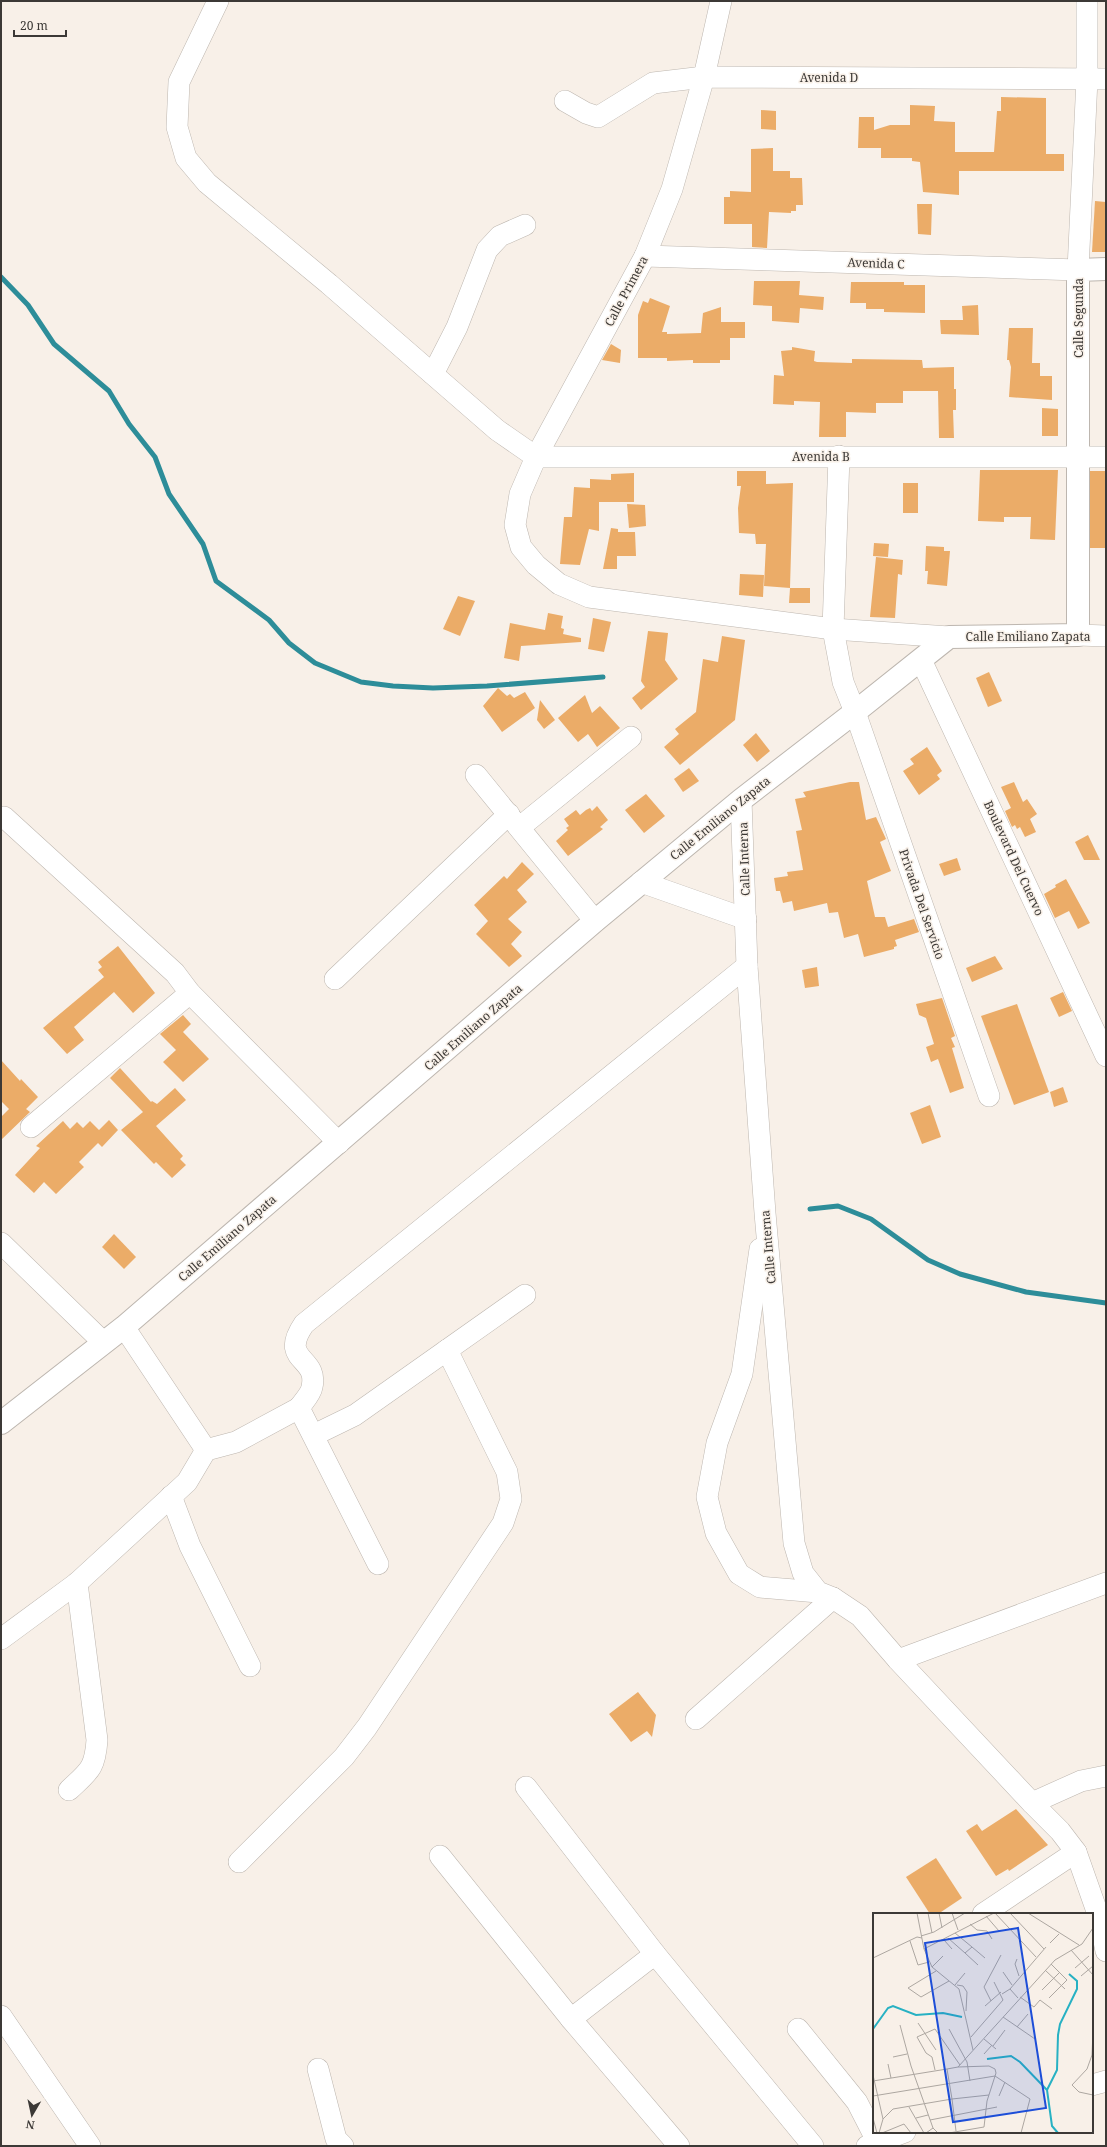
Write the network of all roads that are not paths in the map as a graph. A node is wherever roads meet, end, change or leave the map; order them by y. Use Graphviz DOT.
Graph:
graph roads {
  1 [pos="218,1"];
  2 [pos="721,1"];
  3 [pos="1087,1"];
  4 [pos="704,77"];
  5 [pos="1096,79"];
  6 [pos="565,101"];
  7 [pos="525,225"];
  8 [pos="645,256"];
  9 [pos="1106,269"];
  10 [pos="1078,270"];
  11 [pos="433,374"];
  12 [pos="839,456"];
  13 [pos="1106,456"];
  14 [pos="1077,457"];
  15 [pos="536,458"];
  16 [pos="536,565"];
  17 [pos="833,629"];
  18 [pos="1078,635"];
  19 [pos="1106,636"];
  20 [pos="949,637"];
  21 [pos="921,660"];
  22 [pos="856,712"];
  23 [pos="631,737"];
  24 [pos="476,775"];
  25 [pos="741,800"];
  26 [pos="4,817"];
  27 [pos="515,820"];
  28 [pos="641,882"];
  29 [pos="746,919"];
  30 [pos="595,921"];
  31 [pos="747,966"];
  32 [pos="335,979"];
  33 [pos="190,993"];
  34 [pos="1106,1056"];
  35 [pos="990,1096"];
  36 [pos="31,1127"];
  37 [pos="339,1143"];
  38 [pos="765,1212"];
  39 [pos="1,1243"];
  40 [pos="526,1295"];
  41 [pos="124,1327"];
  42 [pos="103,1342"];
  43 [pos="448,1350"];
  44 [pos="299,1408"];
  45 [pos="1,1422"];
  46 [pos="314,1435"];
  47 [pos="206,1450"];
  48 [pos="172,1496"];
  49 [pos="378,1564"];
  50 [pos="1106,1583"];
  51 [pos="77,1584"];
  52 [pos="826,1595"];
  53 [pos="1,1639"];
  54 [pos="898,1660"];
  55 [pos="250,1666"];
  56 [pos="696,1719"];
  57 [pos="1106,1776"];
  58 [pos="526,1787"];
  59 [pos="69,1790"];
  60 [pos="1032,1803"];
  61 [pos="1076,1852"];
  62 [pos="440,1856"];
  63 [pos="239,1862"];
  64 [pos="984,1913"];
  65 [pos="1103,1916"];
  66 [pos="1106,1951"];
  67 [pos="655,1954"];
  68 [pos="1,2016"];
  69 [pos="571,2019"];
  70 [pos="798,2029"];
  71 [pos="318,2069"];
  72 [pos="1106,2082"];
  73 [pos="1093,2085"];
  74 [pos="902,2133"];
  75 [pos="872,2144"];
  76 [pos="90,2146"];
  77 [pos="343,2146"];
  78 [pos="679,2146"];
  79 [pos="813,2146"];
  1 -- 11 [label="street"];
  2 -- 4 [label="street, Calle Primera"];
  3 -- 5 [label="street, Calle Segunda"];
  4 -- 5 [label="street, Avenida D"];
  4 -- 6 [label="street, Avenida D"];
  4 -- 8 [label="street, Calle Primera"];
  5 -- 10 [label="street, Calle Segunda"];
  7 -- 11 [label="street"];
  8 -- 10 [label="street, Avenida C"];
  8 -- 15 [label="street, Calle Primera"];
  9 -- 10 [label="main road, Avenida C"];
  10 -- 14 [label="main road, Calle Segunda"];
  11 -- 15 [label="street"];
  12 -- 14 [label="street, Avenida B"];
  12 -- 15 [label="street, Avenida B"];
  12 -- 17 [label="street, Privada Del Servicio"];
  13 -- 14 [label="street, Avenida B"];
  14 -- 18 [label="main road, Calle Segunda"];
  15 -- 16 [label="street, Calle Primera"];
  16 -- 17 [label="street, Calle Emiliano Zapata"];
  17 -- 20 [label="street, Calle Emiliano Zapata"];
  17 -- 22 [label="street, Privada Del Servicio"];
  18 -- 19 [label="street, Calle Emiliano Zapata"];
  18 -- 20 [label="main road, Calle Emiliano Zapata"];
  20 -- 21 [label="main road, Calle Emiliano Zapata"];
  21 -- 22 [label="main road, Calle Emiliano Zapata"];
  21 -- 34 [label="street, Boulevard Del Cuervo"];
  22 -- 25 [label="main road, Calle Emiliano Zapata"];
  22 -- 35 [label="street, Privada Del Servicio"];
  23 -- 27 [label="street"];
  24 -- 27 [label="street"];
  25 -- 28 [label="main road, Calle Emiliano Zapata"];
  25 -- 29 [label="street, Calle Interna"];
  26 -- 33 [label="street"];
  27 -- 30 [label="street"];
  27 -- 32 [label="street"];
  28 -- 29 [label="street"];
  28 -- 30 [label="main road, Calle Emiliano Zapata"];
  29 -- 31 [label="street, Calle Interna"];
  30 -- 37 [label="main road, Calle Emiliano Zapata"];
  31 -- 38 [label="street, Calle Interna"];
  31 -- 44 [label="street"];
  33 -- 36 [label="street"];
  33 -- 37 [label="street"];
  37 -- 41 [label="main road, Calle Emiliano Zapata"];
  38 -- 52 [label="street, Calle Interna"];
  38 -- 52 [label="street"];
  39 -- 42 [label="street"];
  40 -- 43 [label="street"];
  41 -- 42 [label="main road, Calle Emiliano Zapata"];
  41 -- 47 [label="street"];
  42 -- 45 [label="main road, Calle Emiliano Zapata"];
  43 -- 46 [label="street"];
  43 -- 63 [label="street"];
  44 -- 46 [label="street"];
  44 -- 47 [label="street"];
  46 -- 49 [label="street"];
  47 -- 48 [label="street"];
  48 -- 51 [label="street"];
  48 -- 55 [label="street"];
  50 -- 54 [label="street"];
  51 -- 53 [label="street"];
  51 -- 59 [label="street"];
  52 -- 54 [label="street"];
  52 -- 56 [label="street"];
  54 -- 60 [label="street"];
  57 -- 60 [label="street"];
  58 -- 67 [label="street"];
  60 -- 61 [label="street"];
  61 -- 64 [label="street"];
  61 -- 65 [label="street"];
  62 -- 69 [label="street"];
  65 -- 66 [label="street"];
  67 -- 69 [label="street"];
  67 -- 79 [label="street"];
  68 -- 76 [label="street"];
  69 -- 78 [label="street"];
  70 -- 75 [label="street"];
  71 -- 77 [label="street"];
  72 -- 73 [label="street"];
  74 -- 75 [label="street"];
}
